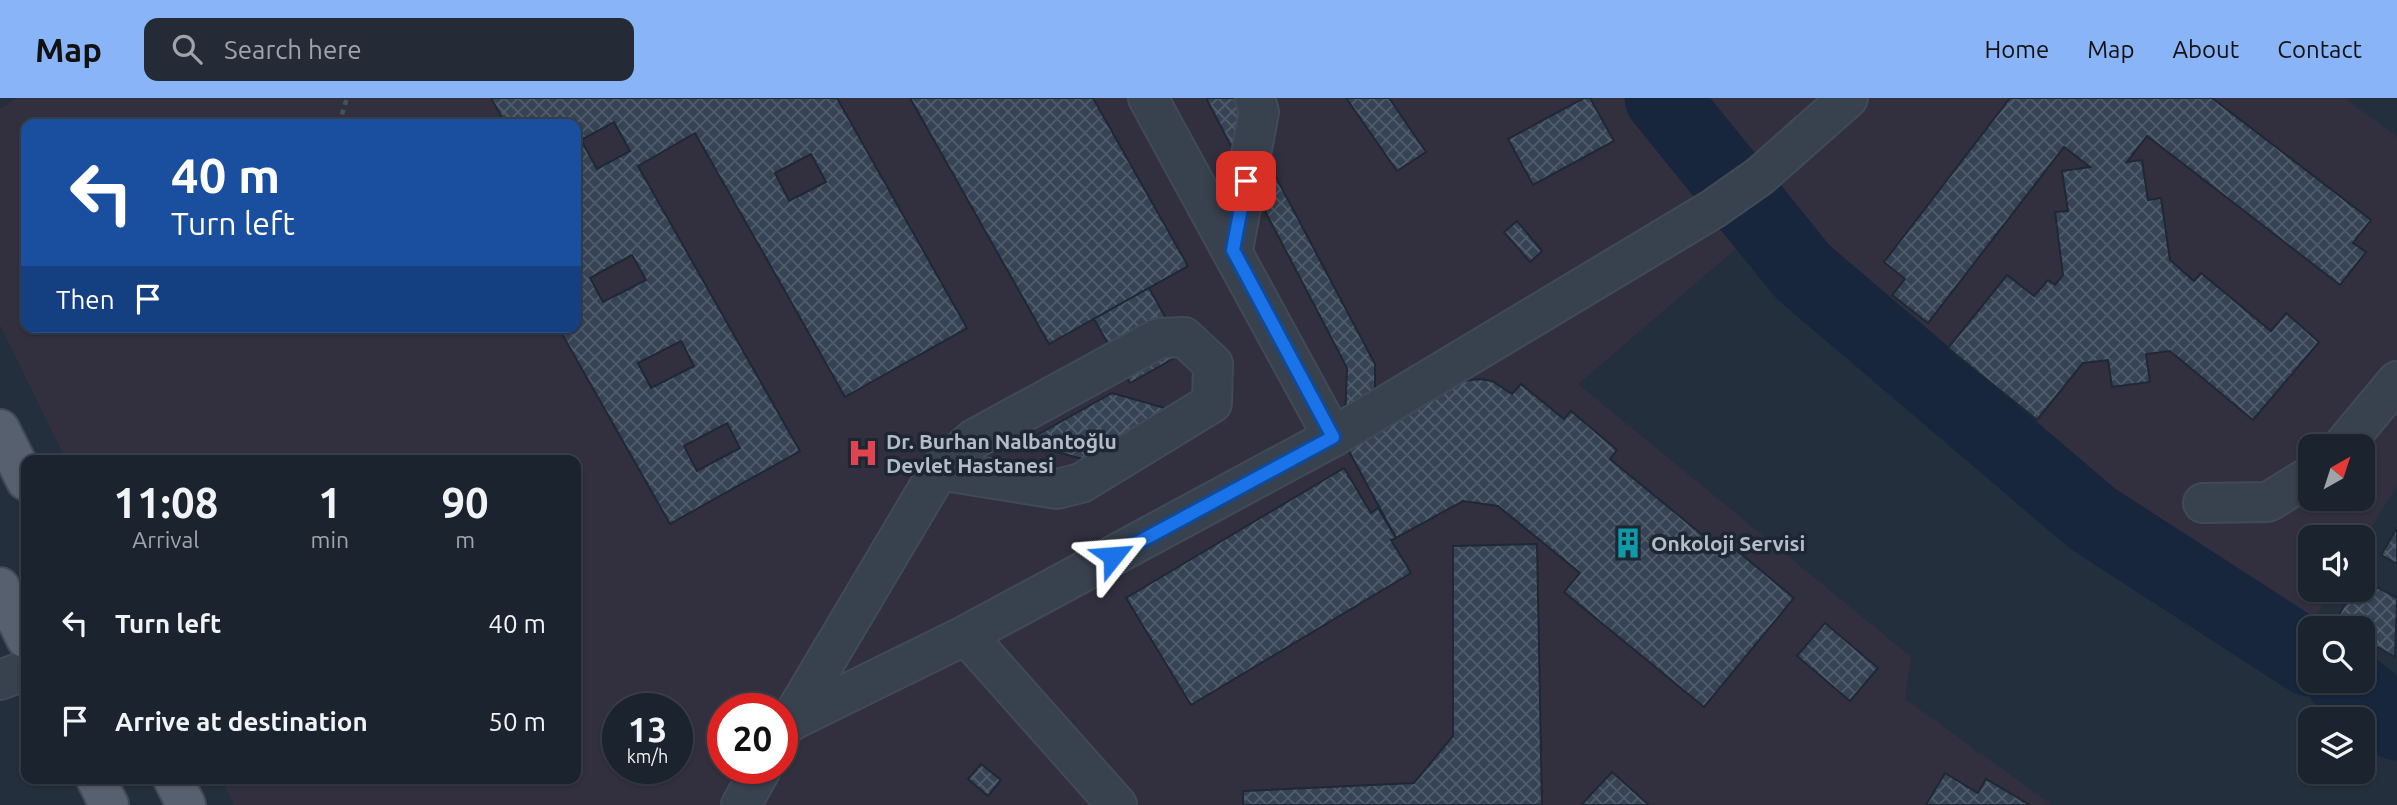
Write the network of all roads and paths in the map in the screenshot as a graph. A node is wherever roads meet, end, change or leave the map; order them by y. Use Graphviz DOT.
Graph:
graph roads {
  1 [pos="346,98"];
  2 [pos="1148,98"];
  3 [pos="1255,98"];
  4 [pos="1841,100"];
  5 [pos="340,119"];
  6 [pos="1233,250"];
  7 [pos="2397,381"];
  8 [pos="0,429"];
  9 [pos="2353,434"];
  10 [pos="1333,437"];
  11 [pos="939,470"];
  12 [pos="21,471"];
  13 [pos="2298,483"];
  14 [pos="2203,503"];
  15 [pos="0,587"];
  16 [pos="21,629"];
  17 [pos="966,635"];
  18 [pos="21,672"];
  19 [pos="0,680"];
  20 [pos="798,708"];
  21 [pos="798,722"];
  22 [pos="98,784"];
  23 [pos="176,784"];
  24 [pos="753,784"];
  25 [pos="109,805"];
  26 [pos="186,805"];
  27 [pos="741,805"];
  28 [pos="1117,805"];
  1 -- 5 [label="path"];
  2 -- 6 [label="street"];
  3 -- 6 [label="street"];
  4 -- 10 [label="street"];
  6 -- 10 [label="street"];
  7 -- 9 [label="street"];
  8 -- 12 [label="main road"];
  10 -- 17 [label="street"];
  11 -- 11 [label="street"];
  11 -- 20 [label="street"];
  13 -- 14 [label="street"];
  15 -- 16 [label="main road"];
  17 -- 21 [label="street"];
  17 -- 28 [label="street"];
  18 -- 19 [label="street"];
  22 -- 25 [label="main road"];
  23 -- 26 [label="main road"];
  24 -- 27 [label="street"];
}
